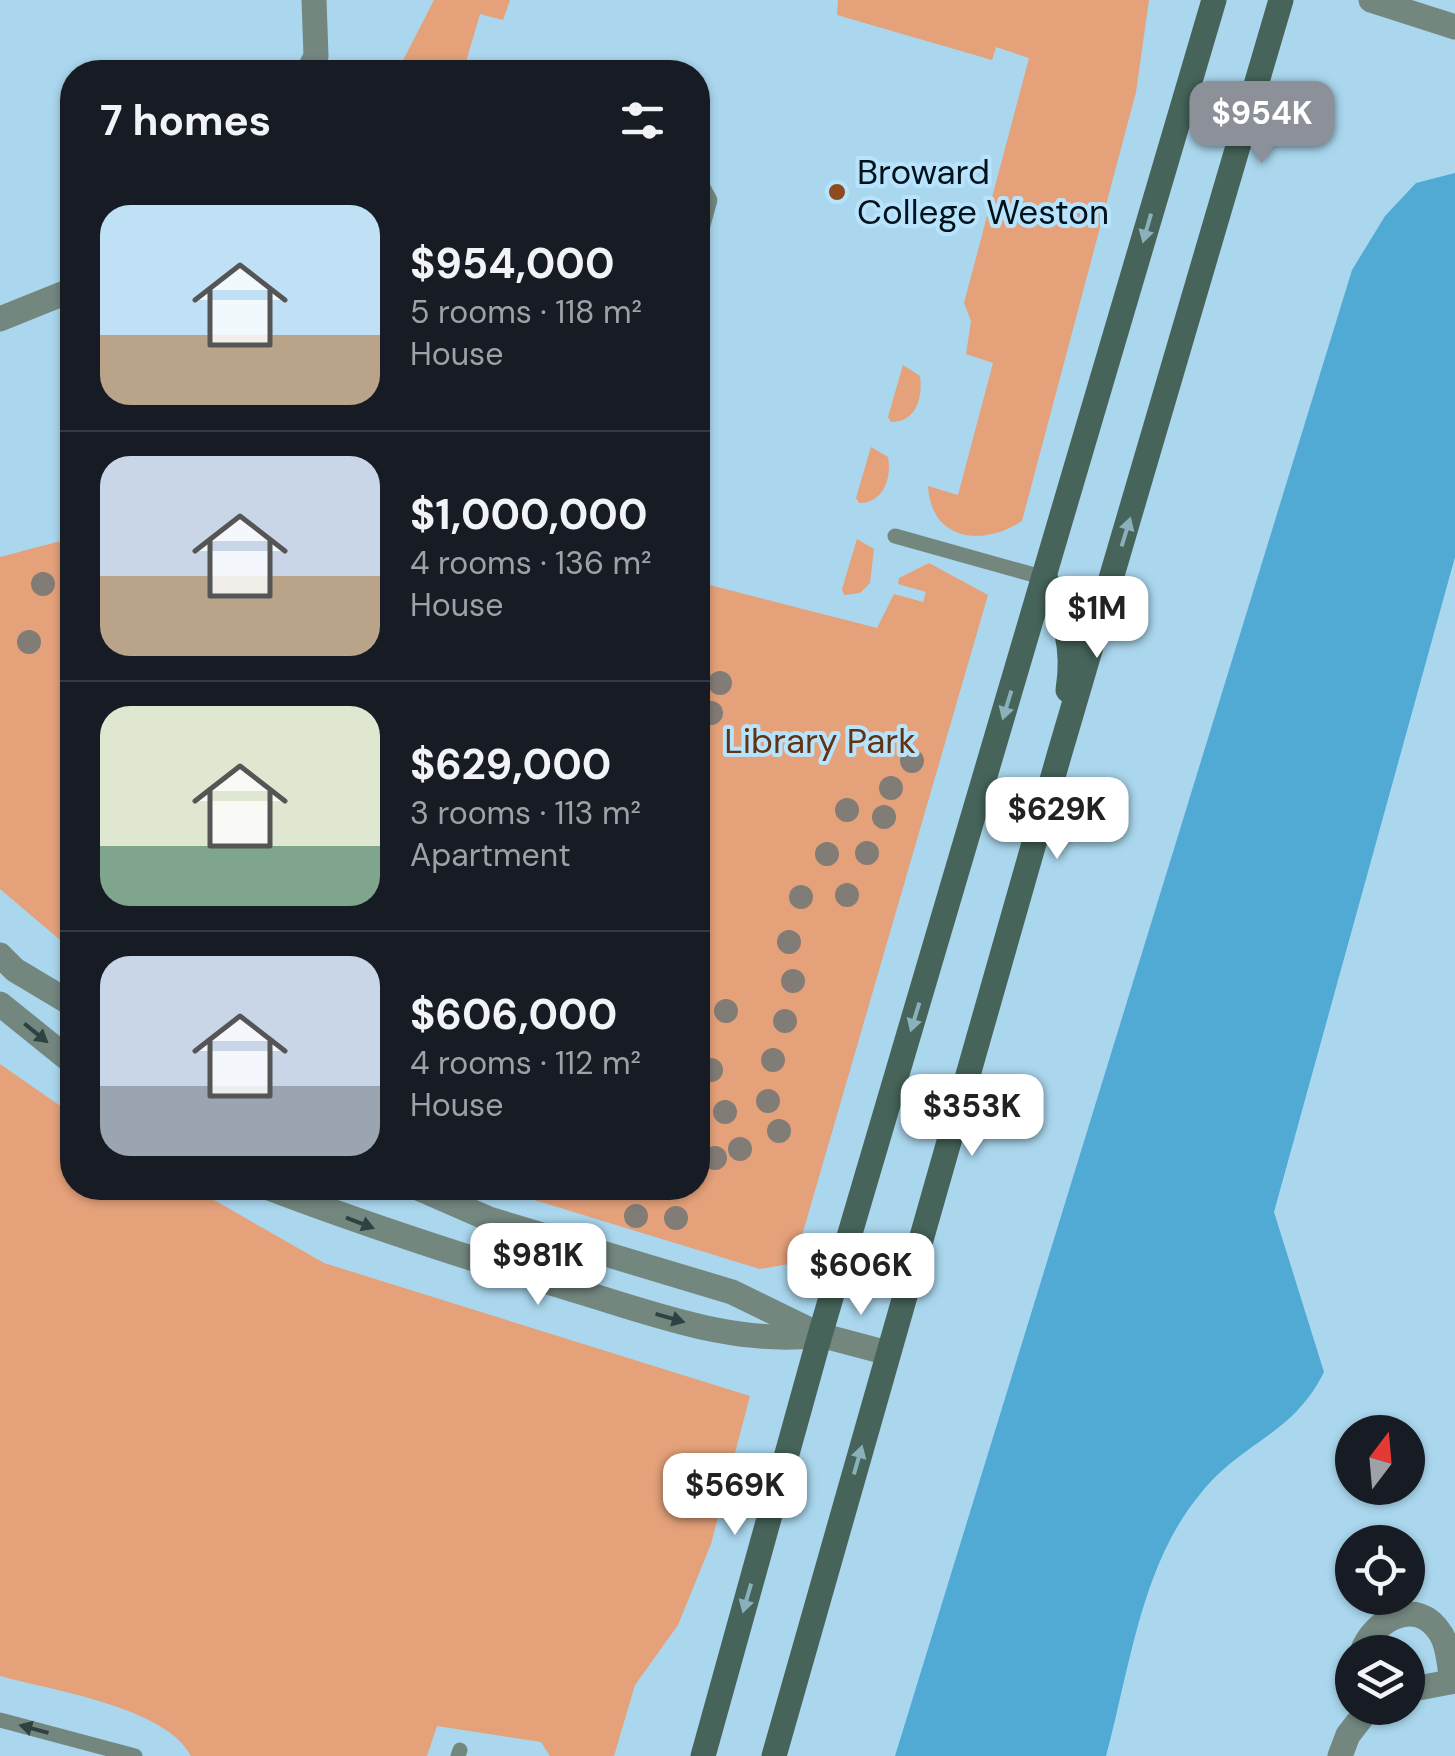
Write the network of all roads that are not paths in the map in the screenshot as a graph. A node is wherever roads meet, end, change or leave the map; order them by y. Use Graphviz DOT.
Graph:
graph roads {
  1 [pos="314,0"];
  2 [pos="1214,0"];
  3 [pos="1281,0"];
  4 [pos="1371,0"];
  5 [pos="1455,26"];
  6 [pos="314,60"];
  7 [pos="60,295"];
  8 [pos="0,318"];
  9 [pos="895,536"];
  10 [pos="1045,578"];
  11 [pos="1058,759"];
  12 [pos="0,955"];
  13 [pos="60,997"];
  14 [pos="0,1004"];
  15 [pos="60,1052"];
  16 [pos="301,1200"];
  17 [pos="445,1200"];
  18 [pos="820,1335"];
  19 [pos="888,1353"];
  20 [pos="1372,1635"];
  21 [pos="1454,1681"];
  22 [pos="1425,1687"];
  23 [pos="0,1720"];
  24 [pos="1356,1725"];
  25 [pos="135,1756"];
  26 [pos="703,1756"];
  27 [pos="774,1756"];
  28 [pos="1340,1756"];
  1 -- 6 [label="street"];
  2 -- 10 [label="main road, one-way"];
  11 -- 3 [label="main road, one-way"];
  4 -- 5 [label="street"];
  7 -- 8 [label="street"];
  9 -- 10 [label="lane"];
  10 -- 11 [label="main road"];
  10 -- 18 [label="main road, one-way"];
  11 -- 19 [label="main road"];
  12 -- 13 [label="street"];
  14 -- 15 [label="street, one-way"];
  16 -- 18 [label="street, one-way"];
  17 -- 18 [label="street"];
  18 -- 19 [label="street"];
  18 -- 26 [label="main road, one-way"];
  27 -- 19 [label="main road, one-way"];
  20 -- 21 [label="street"];
  21 -- 22 [label="street"];
  25 -- 23 [label="lane, one-way"];
  24 -- 28 [label="street"];
}
